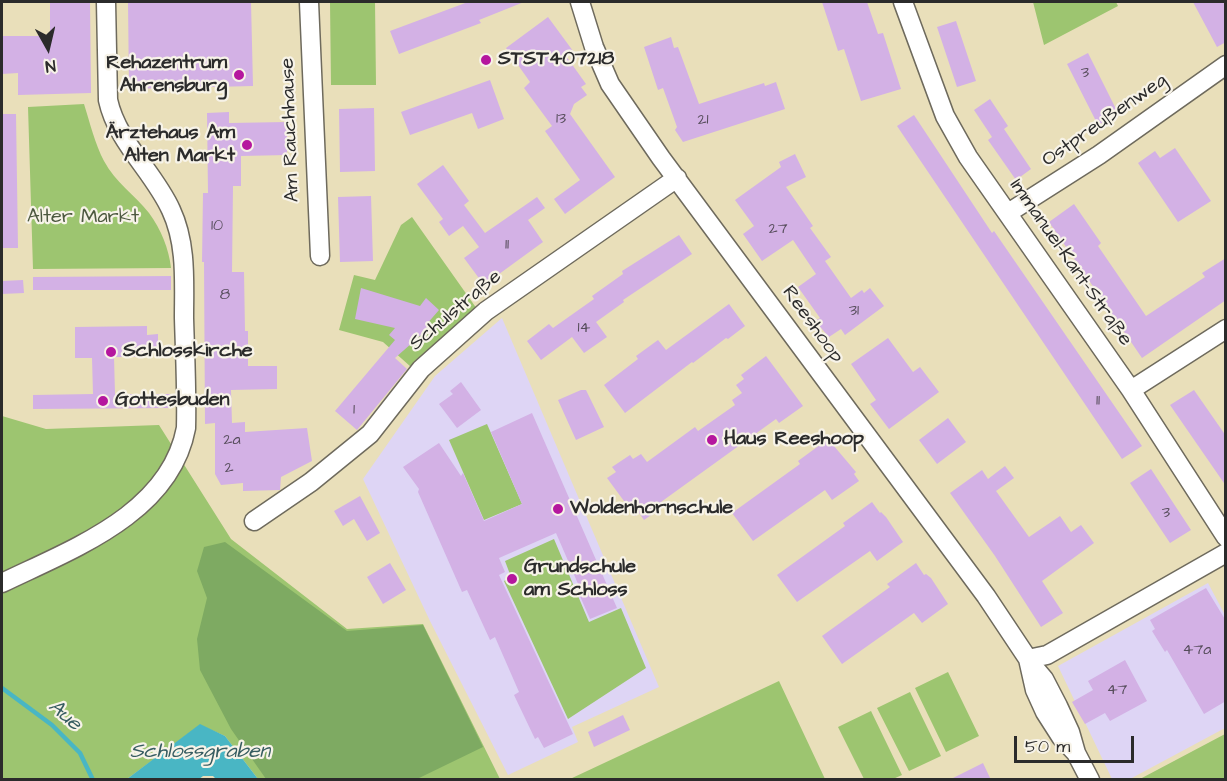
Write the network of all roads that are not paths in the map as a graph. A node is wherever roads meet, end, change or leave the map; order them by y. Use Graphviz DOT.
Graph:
graph roads {
  1 [pos="106,2"];
  2 [pos="309,2"];
  3 [pos="580,2"];
  4 [pos="903,2"];
  5 [pos="1226,65"];
  6 [pos="677,178"];
  7 [pos="1008,213"];
  8 [pos="320,256"];
  9 [pos="1226,329"];
  10 [pos="1131,390"];
  11 [pos="254,521"];
  12 [pos="1226,537"];
  13 [pos="1226,553"];
  14 [pos="2,583"];
  15 [pos="1029,661"];
  16 [pos="1090,780"];
  1 -- 14 [label="street"];
  2 -- 8 [label="street, Am Rauchhause"];
  3 -- 6 [label="street, Reeshoop"];
  4 -- 7 [label="street, Immanuel-Kant-Straße"];
  5 -- 7 [label="street, Ostpreußenweg"];
  6 -- 11 [label="street, Schulstraße"];
  6 -- 15 [label="street, Reeshoop"];
  7 -- 10 [label="street, Immanuel-Kant-Straße"];
  9 -- 10 [label="street"];
  10 -- 12 [label="street, Immanuel-Kant-Straße"];
  13 -- 15 [label="street"];
  15 -- 16 [label="street, Reeshoop"];
}
